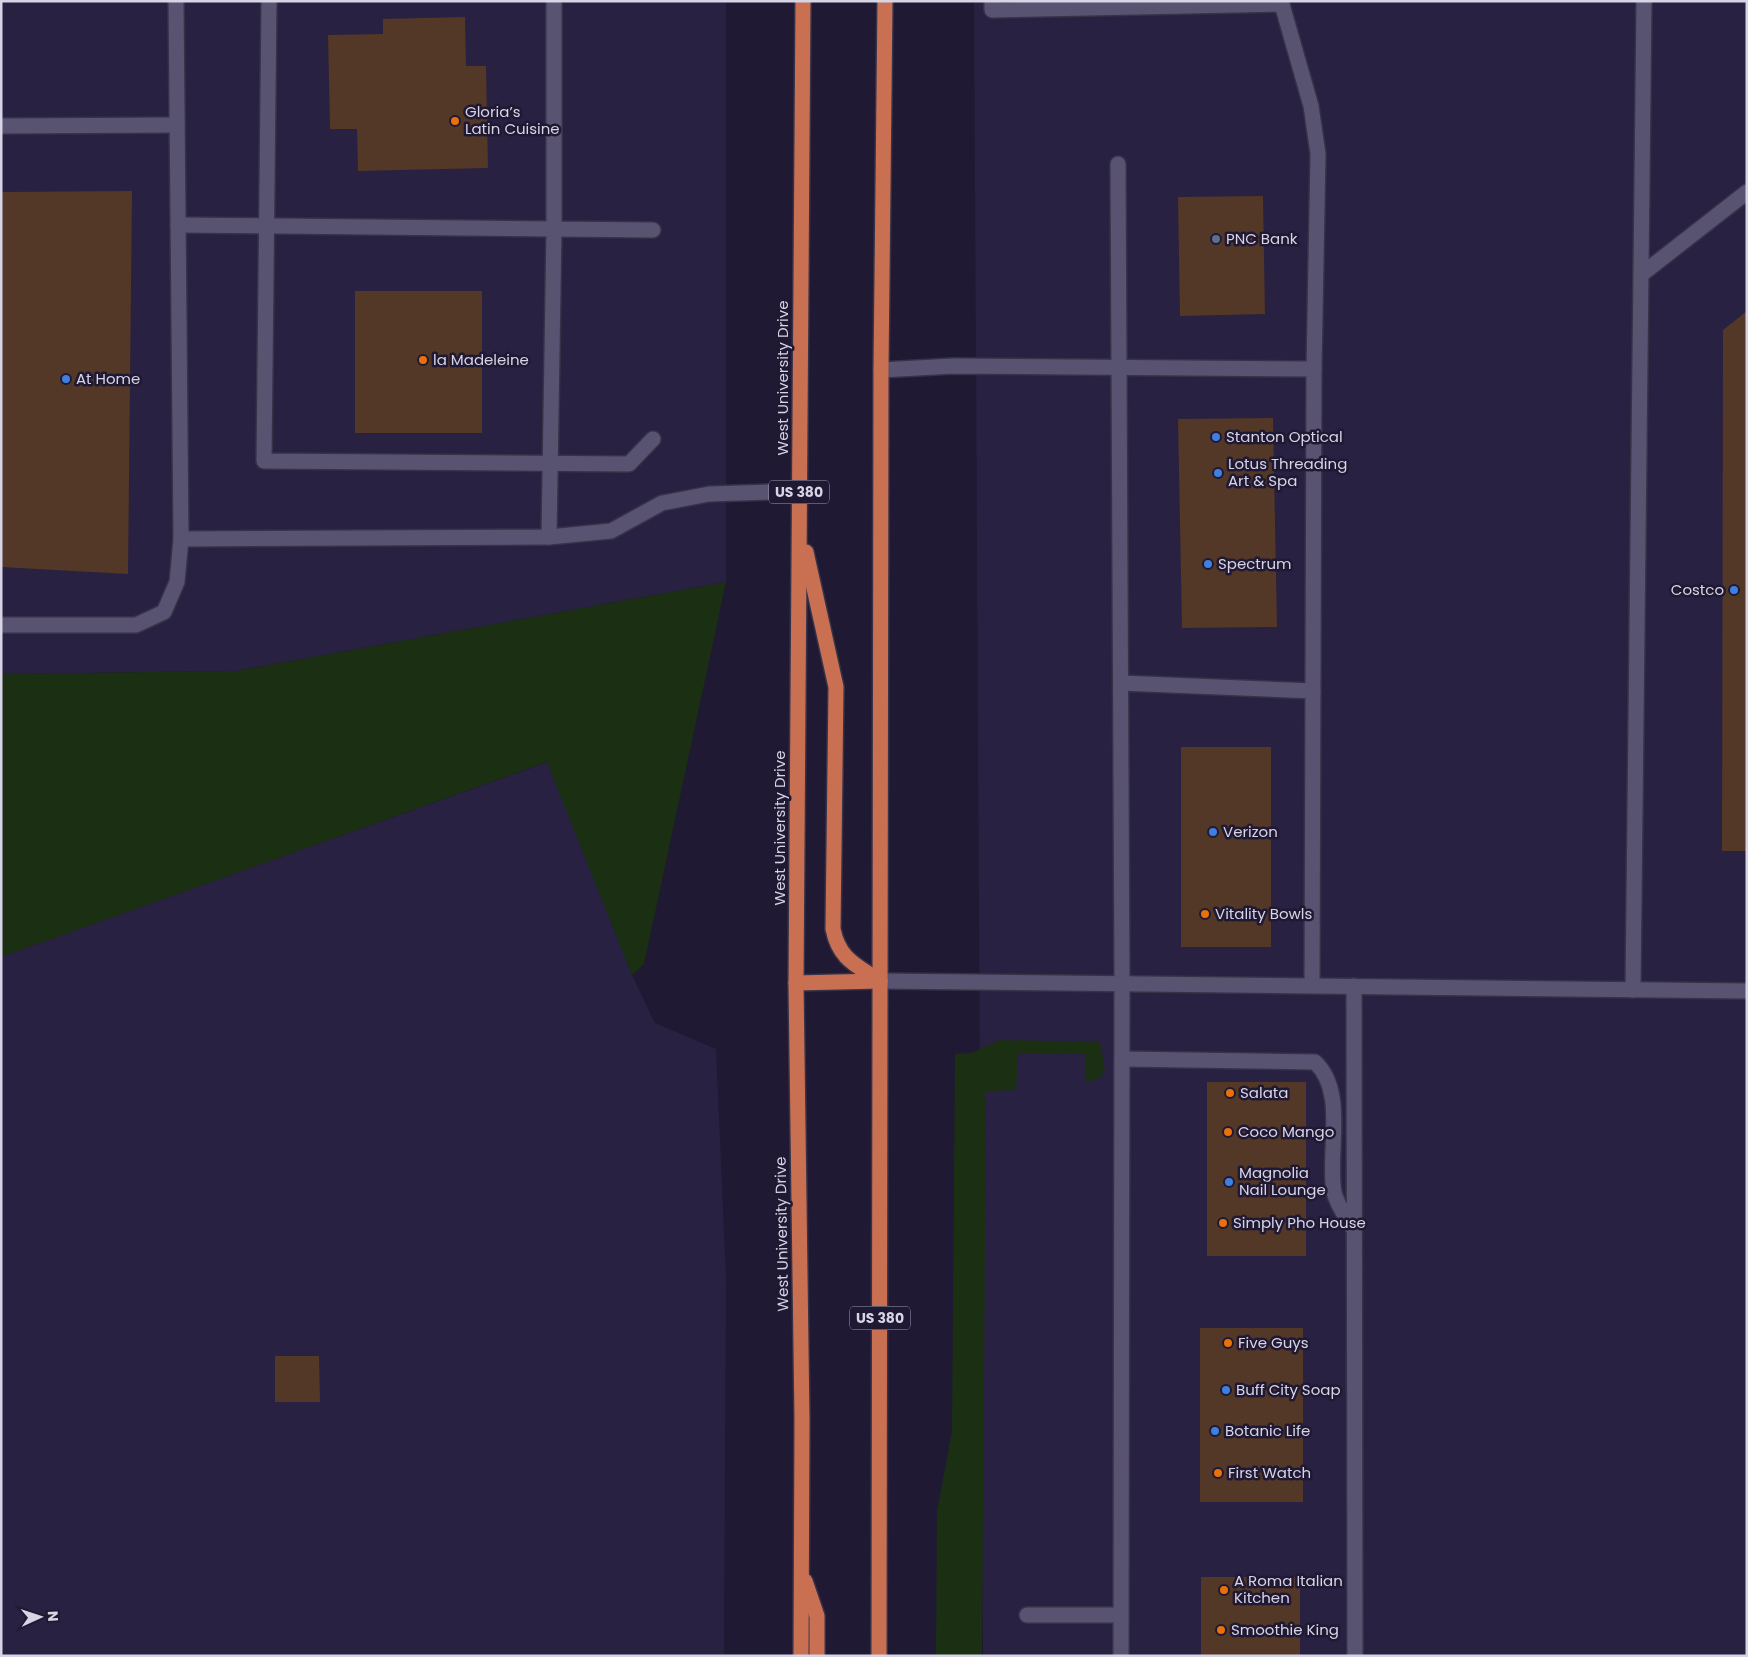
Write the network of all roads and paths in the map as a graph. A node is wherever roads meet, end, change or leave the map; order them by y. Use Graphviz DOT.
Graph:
graph roads {
  1 [pos="176,1"];
  2 [pos="269,1"];
  3 [pos="554,1"];
  4 [pos="803,1"];
  5 [pos="885,1"];
  6 [pos="992,1"];
  7 [pos="1644,1"];
  8 [pos="1282,3"];
  9 [pos="177,125"];
  10 [pos="1,126"];
  11 [pos="1118,164"];
  12 [pos="1747,192"];
  13 [pos="178,225"];
  14 [pos="266,226"];
  15 [pos="554,229"];
  16 [pos="653,230"];
  17 [pos="1642,274"];
  18 [pos="1119,367"];
  19 [pos="1314,369"];
  20 [pos="881,370"];
  21 [pos="653,438"];
  22 [pos="551,464"];
  23 [pos="799,490"];
  24 [pos="800,524"];
  25 [pos="550,537"];
  26 [pos="180,539"];
  27 [pos="1,624"];
  28 [pos="1120,683"];
  29 [pos="1312,691"];
  30 [pos="880,981"];
  31 [pos="1122,982"];
  32 [pos="796,983"];
  33 [pos="1312,985"];
  34 [pos="1354,986"];
  35 [pos="1633,990"];
  36 [pos="1747,991"];
  37 [pos="1122,1059"];
  38 [pos="1354,1231"];
  39 [pos="801,1570"];
  40 [pos="1027,1615"];
  41 [pos="1121,1615"];
  42 [pos="801,1656"];
  43 [pos="817,1656"];
  44 [pos="879,1656"];
  45 [pos="1121,1656"];
  46 [pos="1355,1656"];
  1 -- 9 [label="lane"];
  2 -- 14 [label="lane"];
  3 -- 15 [label="lane"];
  4 -- 23 [label="highway, West University Drive / US 380"];
  5 -- 20 [label="highway, US 380"];
  6 -- 8 [label="lane"];
  7 -- 17 [label="lane"];
  8 -- 19 [label="lane"];
  9 -- 10 [label="lane"];
  9 -- 13 [label="lane"];
  11 -- 18 [label="lane"];
  12 -- 17 [label="lane"];
  13 -- 14 [label="lane"];
  13 -- 26 [label="lane"];
  14 -- 15 [label="lane"];
  14 -- 22 [label="lane"];
  15 -- 16 [label="lane"];
  15 -- 22 [label="lane"];
  17 -- 35 [label="lane"];
  18 -- 19 [label="lane"];
  18 -- 20 [label="lane"];
  18 -- 28 [label="lane"];
  19 -- 29 [label="lane"];
  20 -- 30 [label="highway, US 380"];
  21 -- 22 [label="lane"];
  22 -- 25 [label="lane"];
  23 -- 24 [label="highway, West University Drive / US 380"];
  23 -- 25 [label="lane"];
  24 -- 30 [label="highway"];
  24 -- 32 [label="highway, West University Drive / US 380"];
  25 -- 26 [label="lane"];
  26 -- 27 [label="lane"];
  28 -- 29 [label="lane"];
  28 -- 31 [label="lane"];
  29 -- 33 [label="lane"];
  30 -- 31 [label="lane"];
  30 -- 32 [label="highway"];
  30 -- 44 [label="highway, US 380"];
  31 -- 33 [label="lane"];
  31 -- 37 [label="lane"];
  32 -- 39 [label="highway, West University Drive / US 380"];
  33 -- 34 [label="lane"];
  34 -- 35 [label="lane"];
  34 -- 38 [label="lane"];
  35 -- 36 [label="lane"];
  37 -- 38 [label="lane"];
  37 -- 41 [label="lane"];
  38 -- 46 [label="lane"];
  39 -- 42 [label="highway, West University Drive / US 380"];
  39 -- 43 [label="highway"];
  40 -- 41 [label="lane"];
  41 -- 45 [label="lane"];
}
